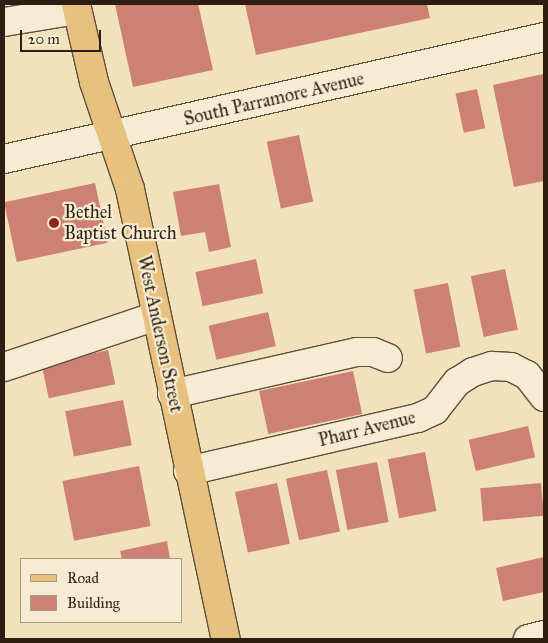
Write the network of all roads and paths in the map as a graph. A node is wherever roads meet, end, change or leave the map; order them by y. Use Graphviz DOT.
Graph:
graph roads {
  1 [pos="76,7"];
  2 [pos="4,22"];
  3 [pos="544,37"];
  4 [pos="113,135"];
  5 [pos="4,159"];
  6 [pos="156,316"];
  7 [pos="388,358"];
  8 [pos="4,368"];
  9 [pos="172,394"];
  10 [pos="544,397"];
  11 [pos="188,470"];
  12 [pos="544,635"];
  13 [pos="226,639"];
  14 [pos="528,639"];
  1 -- 2 [label="street"];
  1 -- 4 [label="main road, West Anderson Street"];
  3 -- 4 [label="street, South Parramore Avenue"];
  4 -- 5 [label="street, South Parramore Avenue"];
  4 -- 6 [label="main road, West Anderson Street"];
  6 -- 8 [label="street"];
  6 -- 9 [label="main road, West Anderson Street"];
  7 -- 9 [label="street"];
  9 -- 11 [label="main road, West Anderson Street"];
  10 -- 11 [label="street, Pharr Avenue"];
  11 -- 13 [label="main road, West Anderson Street"];
  12 -- 14 [label="street"];
}
